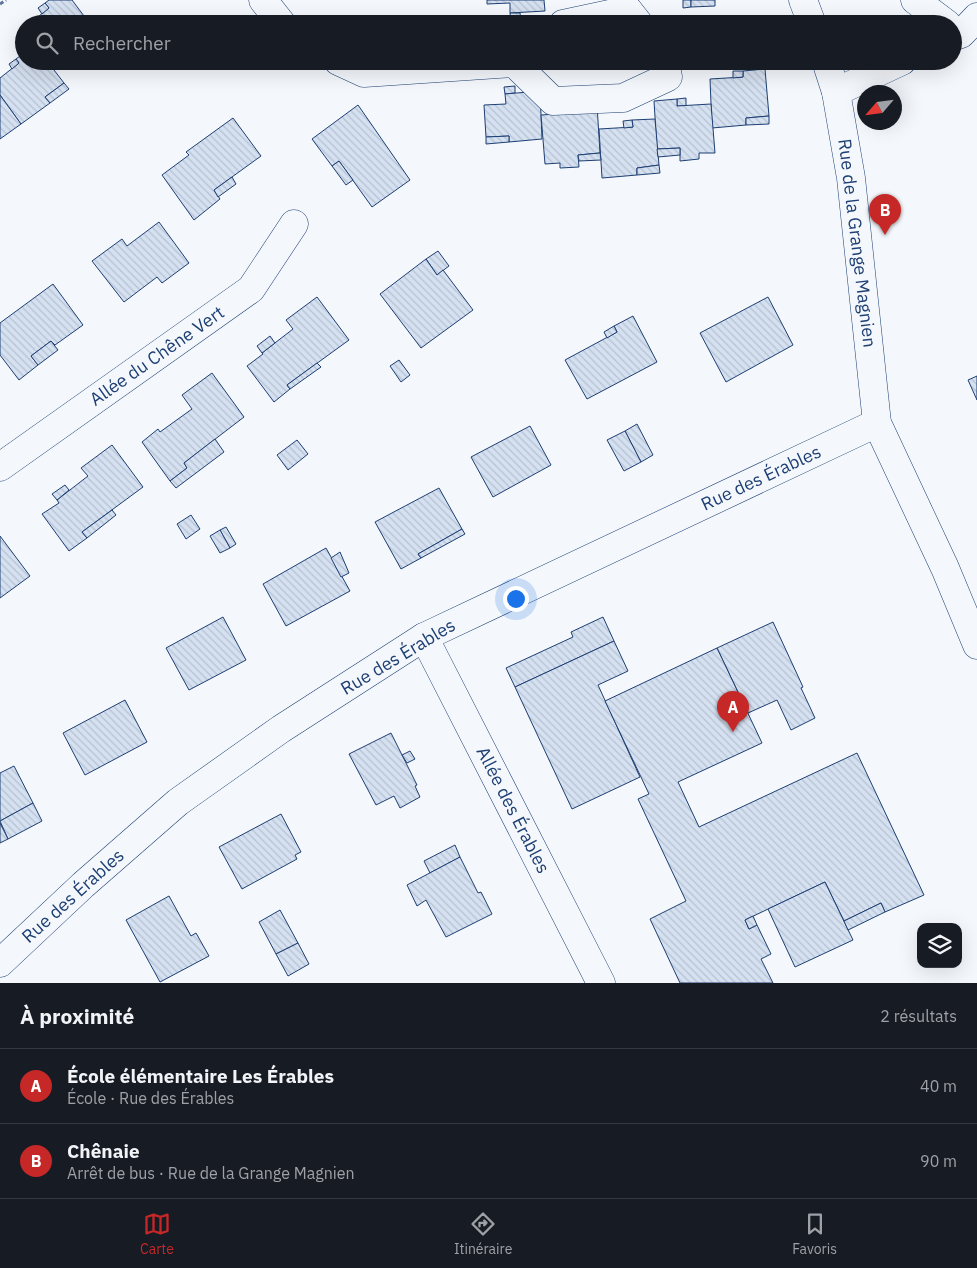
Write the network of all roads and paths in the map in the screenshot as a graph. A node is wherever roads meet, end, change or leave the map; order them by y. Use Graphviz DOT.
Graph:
graph roads {
  1 [pos="6,0"];
  2 [pos="263,0"];
  3 [pos="803,0"];
  4 [pos="915,0"];
  5 [pos="0,4"];
  6 [pos="275,15"];
  7 [pos="605,15"];
  8 [pos="632,15"];
  9 [pos="809,15"];
  10 [pos="938,15"];
  11 [pos="358,70"];
  12 [pos="405,70"];
  13 [pos="523,70"];
  14 [pos="667,70"];
  15 [pos="829,70"];
  16 [pos="883,70"];
  17 [pos="836,92"];
  18 [pos="294,224"];
  19 [pos="877,423"];
  20 [pos="0,467"];
  21 [pos="424,637"];
  22 [pos="977,645"];
  23 [pos="0,963"];
  24 [pos="602,983"];
  1 -- 5 [label="path"];
  2 -- 6 [label="street"];
  3 -- 9 [label="street"];
  4 -- 10 [label="street"];
  7 -- 8 [label="street"];
  11 -- 12 [label="street"];
  13 -- 14 [label="street"];
  15 -- 17 [label="street, Rue de la Grange Magnien"];
  16 -- 17 [label="street"];
  17 -- 19 [label="street, Rue de la Grange Magnien"];
  18 -- 20 [label="street, Allée du Chêne Vert"];
  19 -- 21 [label="street, Rue des Érables"];
  19 -- 22 [label="street, Rue de la Grange Magnien"];
  21 -- 23 [label="street, Rue des Érables"];
  21 -- 24 [label="street, Allée des Érables"];
}
